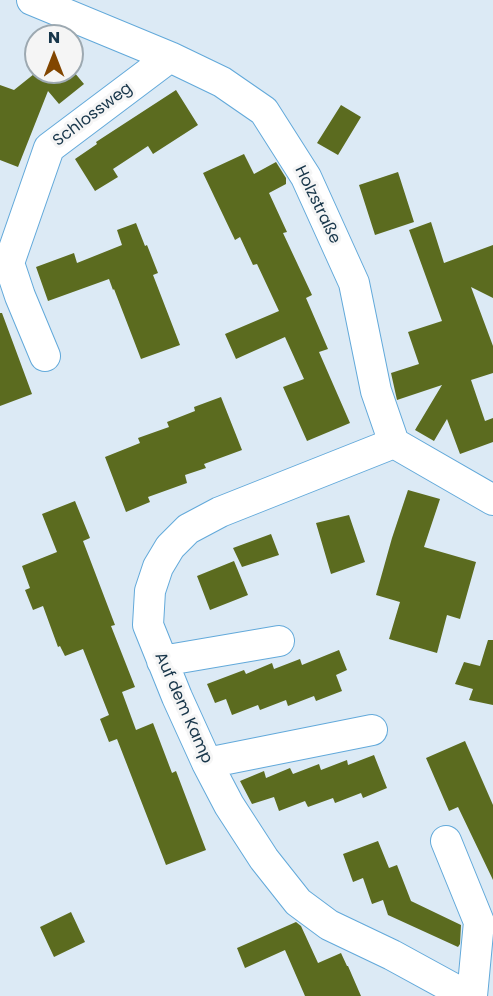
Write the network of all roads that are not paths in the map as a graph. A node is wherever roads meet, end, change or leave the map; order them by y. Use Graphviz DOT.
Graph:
graph roads {
  1 [pos="32,0"];
  2 [pos="170,57"];
  3 [pos="45,356"];
  4 [pos="394,443"];
  5 [pos="493,500"];
  6 [pos="279,641"];
  7 [pos="162,661"];
  8 [pos="372,730"];
  9 [pos="207,764"];
  10 [pos="446,841"];
  11 [pos="470,996"];
  1 -- 2 [label="street, Holzstraße"];
  2 -- 3 [label="street, Schlossweg"];
  2 -- 4 [label="street, Holzstraße"];
  4 -- 5 [label="street"];
  4 -- 7 [label="street, Auf dem Kamp"];
  6 -- 7 [label="street"];
  7 -- 9 [label="street, Auf dem Kamp"];
  8 -- 9 [label="street"];
  9 -- 11 [label="street, Auf dem Kamp"];
  10 -- 11 [label="street"];
}
